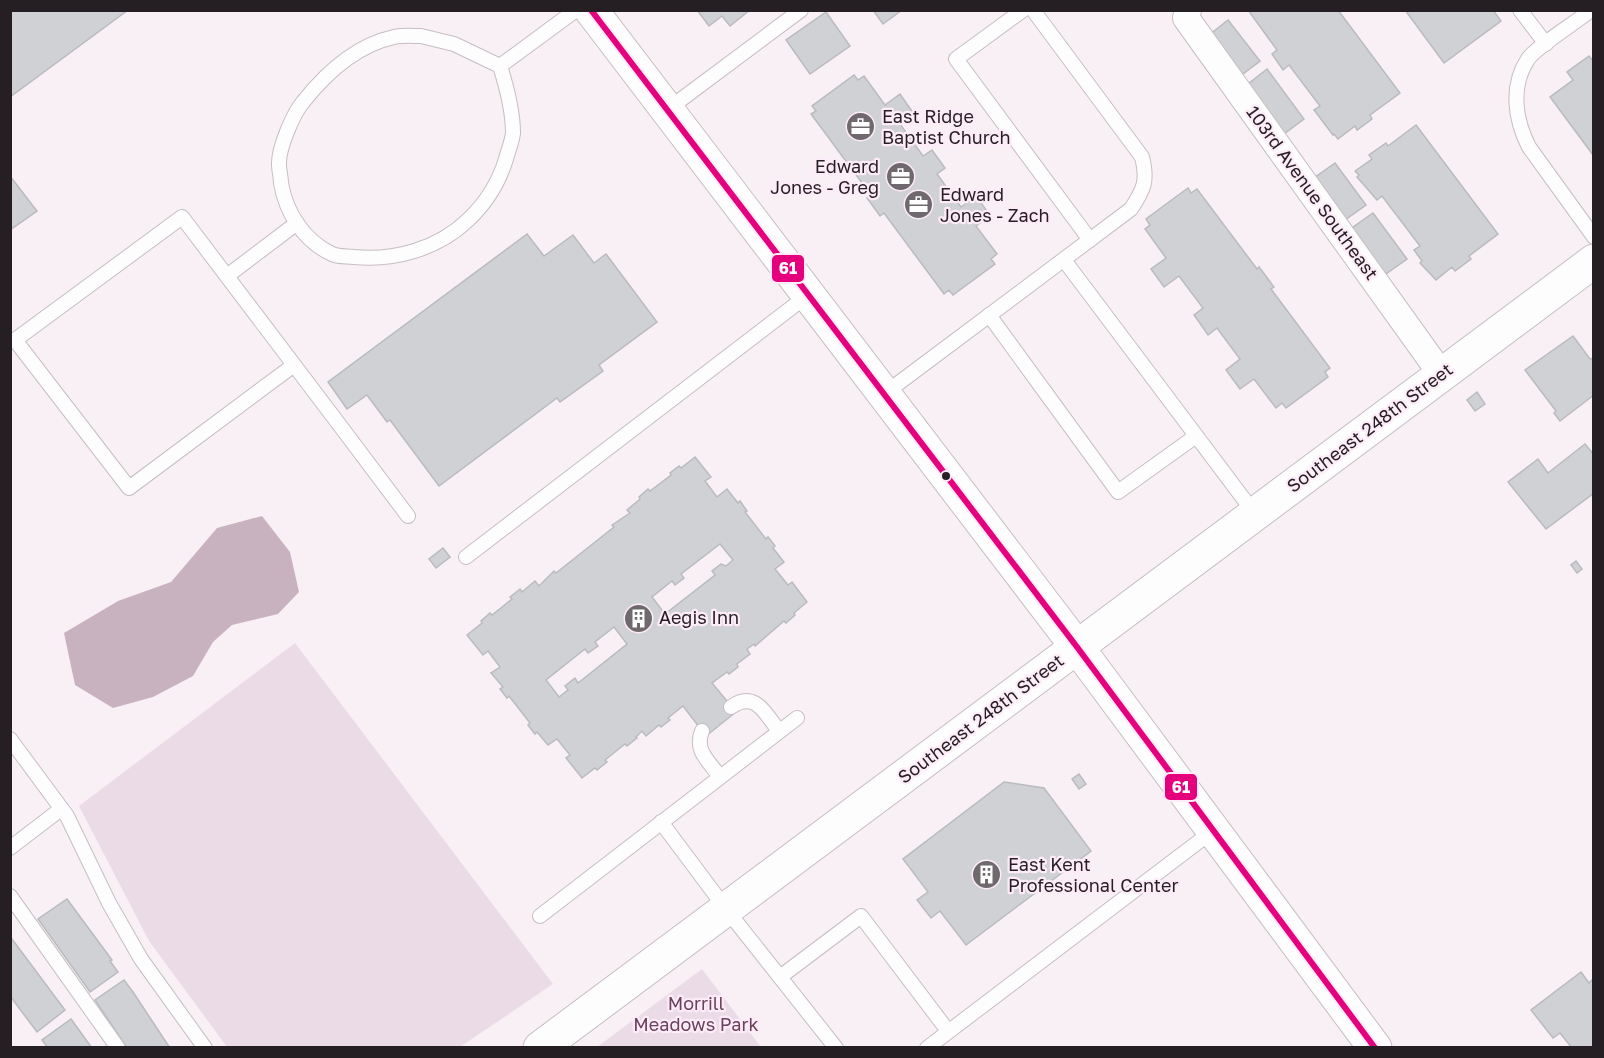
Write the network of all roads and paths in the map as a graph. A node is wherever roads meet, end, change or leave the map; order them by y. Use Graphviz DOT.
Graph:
graph roads {
  1 [pos="576,10"];
  2 [pos="591,10"];
  3 [pos="801,10"];
  4 [pos="1023,10"];
  5 [pos="1033,10"];
  6 [pos="1188,10"];
  7 [pos="1520,10"];
  8 [pos="1591,10"];
  9 [pos="1546,44"];
  10 [pos="500,66"];
  11 [pos="668,110"];
  12 [pos="297,223"];
  13 [pos="1593,237"];
  14 [pos="1090,240"];
  15 [pos="1064,260"];
  16 [pos="1593,261"];
  17 [pos="227,276"];
  18 [pos="808,295"];
  19 [pos="989,315"];
  20 [pos="294,365"];
  21 [pos="1442,375"];
  22 [pos="884,394"];
  23 [pos="1196,436"];
  24 [pos="1255,514"];
  25 [pos="408,516"];
  26 [pos="466,556"];
  27 [pos="1077,647"];
  28 [pos="731,707"];
  29 [pos="797,718"];
  30 [pos="702,731"];
  31 [pos="779,731"];
  32 [pos="10,738"];
  33 [pos="720,777"];
  34 [pos="61,809"];
  35 [pos="661,822"];
  36 [pos="1214,830"];
  37 [pos="10,848"];
  38 [pos="10,896"];
  39 [pos="726,909"];
  40 [pos="540,916"];
  41 [pos="780,977"];
  42 [pos="948,1031"];
  43 [pos="118,1047"];
  44 [pos="205,1047"];
  45 [pos="540,1047"];
  46 [pos="836,1047"];
  47 [pos="927,1047"];
  48 [pos="1375,1047"];
  1 -- 10 [label="lane"];
  2 -- 11 [label="street"];
  3 -- 11 [label="lane"];
  4 -- 14 [label="lane"];
  5 -- 14 [label="lane"];
  6 -- 21 [label="street, 103rd Avenue Southeast"];
  7 -- 9 [label="lane"];
  8 -- 9 [label="lane"];
  9 -- 13 [label="lane"];
  10 -- 12 [label="lane"];
  10 -- 12 [label="lane"];
  11 -- 18 [label="street"];
  12 -- 17 [label="lane"];
  14 -- 15 [label="lane"];
  15 -- 19 [label="lane"];
  15 -- 23 [label="lane"];
  16 -- 21 [label="street, Southeast 248th Street"];
  17 -- 20 [label="lane"];
  17 -- 20 [label="lane"];
  18 -- 22 [label="street"];
  18 -- 26 [label="lane"];
  19 -- 22 [label="lane"];
  19 -- 23 [label="lane"];
  20 -- 25 [label="lane"];
  21 -- 24 [label="street, Southeast 248th Street"];
  22 -- 27 [label="street"];
  23 -- 24 [label="lane"];
  24 -- 27 [label="street, Southeast 248th Street"];
  27 -- 36 [label="street"];
  27 -- 39 [label="street, Southeast 248th Street"];
  28 -- 31 [label="lane"];
  29 -- 31 [label="lane"];
  30 -- 33 [label="lane"];
  31 -- 33 [label="lane"];
  32 -- 34 [label="lane"];
  33 -- 35 [label="lane"];
  34 -- 37 [label="lane"];
  34 -- 44 [label="lane"];
  35 -- 39 [label="lane"];
  35 -- 40 [label="lane"];
  36 -- 42 [label="lane"];
  36 -- 48 [label="street"];
  38 -- 43 [label="lane"];
  39 -- 41 [label="lane"];
  39 -- 45 [label="street, Southeast 248th Street"];
  41 -- 42 [label="lane"];
  41 -- 46 [label="lane"];
  42 -- 47 [label="lane"];
}
